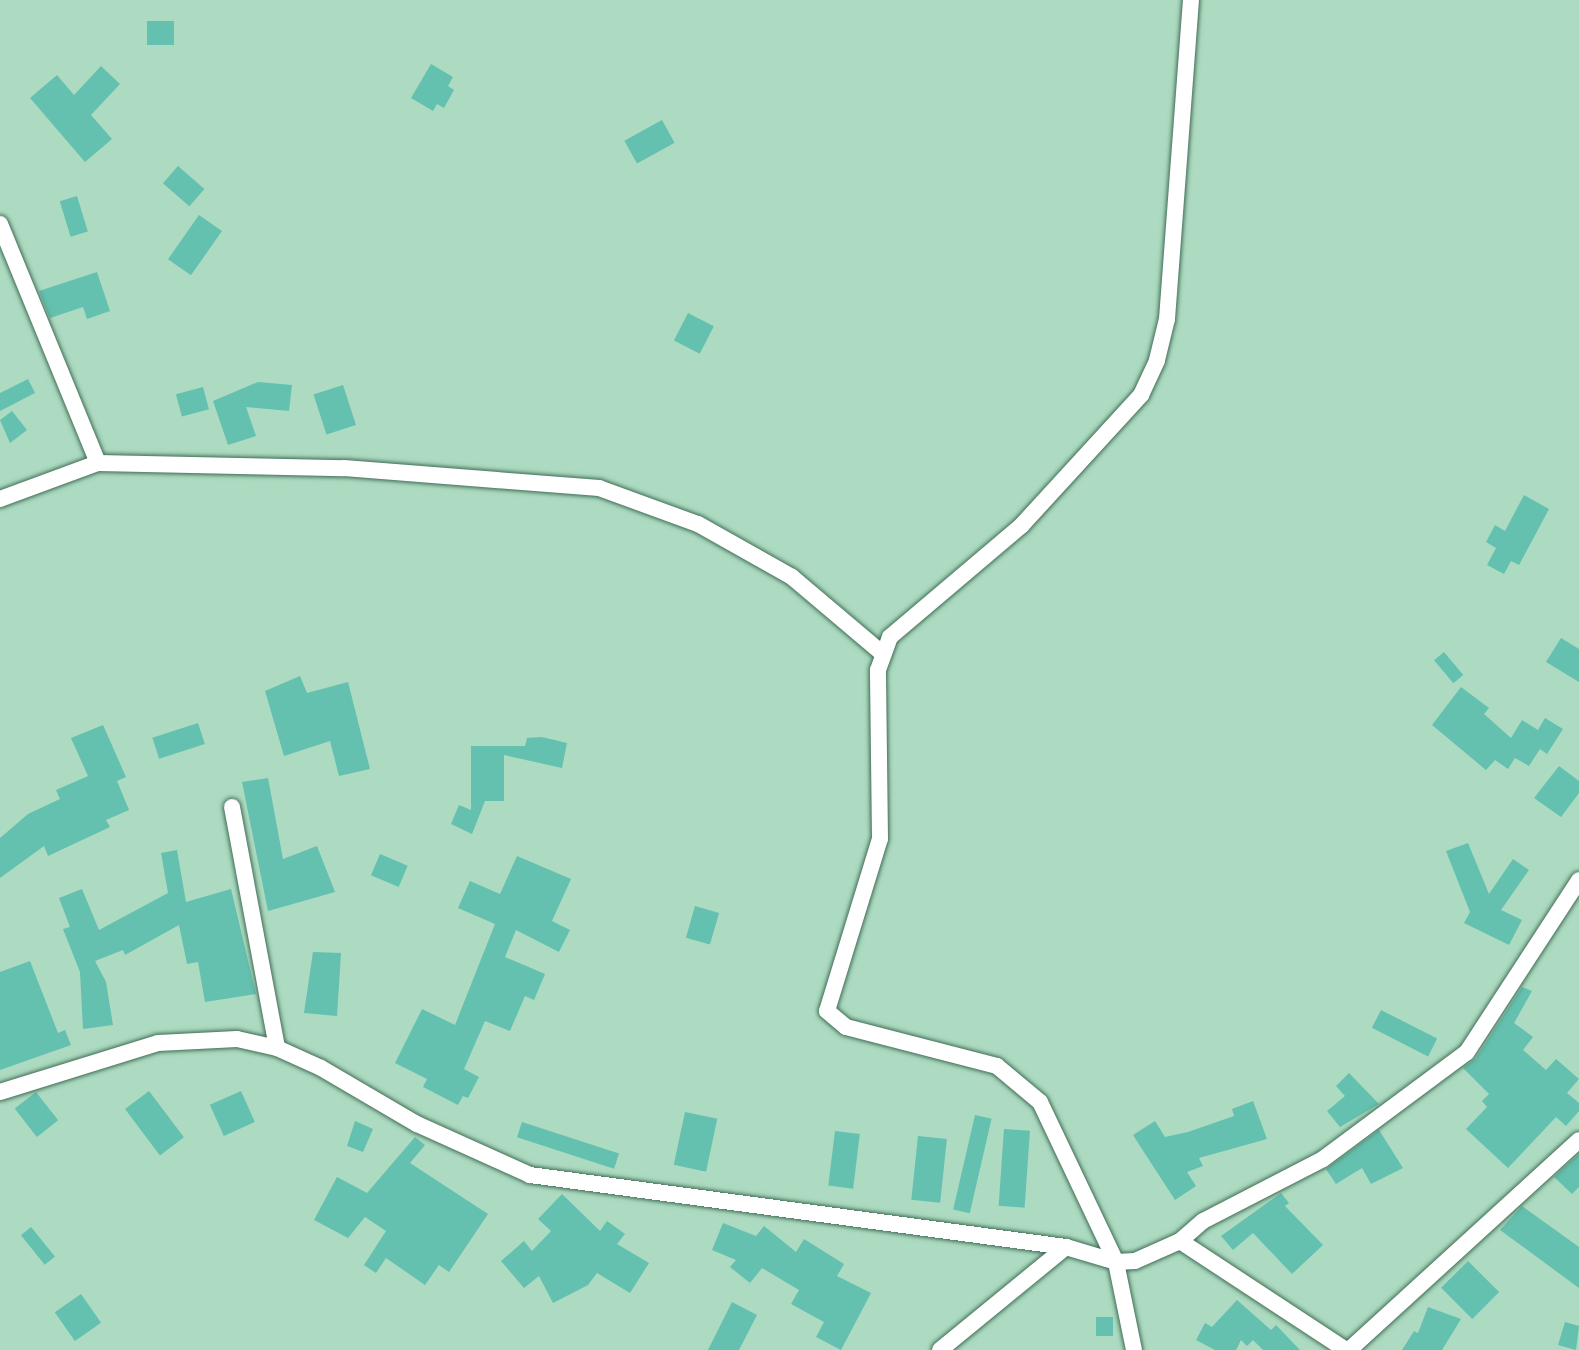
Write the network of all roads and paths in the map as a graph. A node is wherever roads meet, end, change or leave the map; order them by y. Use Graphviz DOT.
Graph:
graph roads {
  1 [pos="1191,0"];
  2 [pos="0,224"];
  3 [pos="98,463"];
  4 [pos="0,499"];
  5 [pos="882,653"];
  6 [pos="232,807"];
  7 [pos="1579,880"];
  8 [pos="277,1048"];
  9 [pos="0,1093"];
  10 [pos="1579,1140"];
  11 [pos="1180,1241"];
  12 [pos="1066,1247"];
  13 [pos="1116,1262"];
  14 [pos="940,1350"];
  15 [pos="1135,1350"];
  16 [pos="1348,1350"];
  1 -- 5 [label="street"];
  2 -- 3 [label="street"];
  3 -- 4 [label="street"];
  3 -- 5 [label="street"];
  5 -- 13 [label="street"];
  6 -- 8 [label="street"];
  7 -- 11 [label="street"];
  8 -- 9 [label="street"];
  8 -- 12 [label="street"];
  10 -- 16 [label="street"];
  11 -- 13 [label="street"];
  11 -- 16 [label="street"];
  12 -- 13 [label="street"];
  12 -- 14 [label="street"];
  13 -- 15 [label="street"];
}
